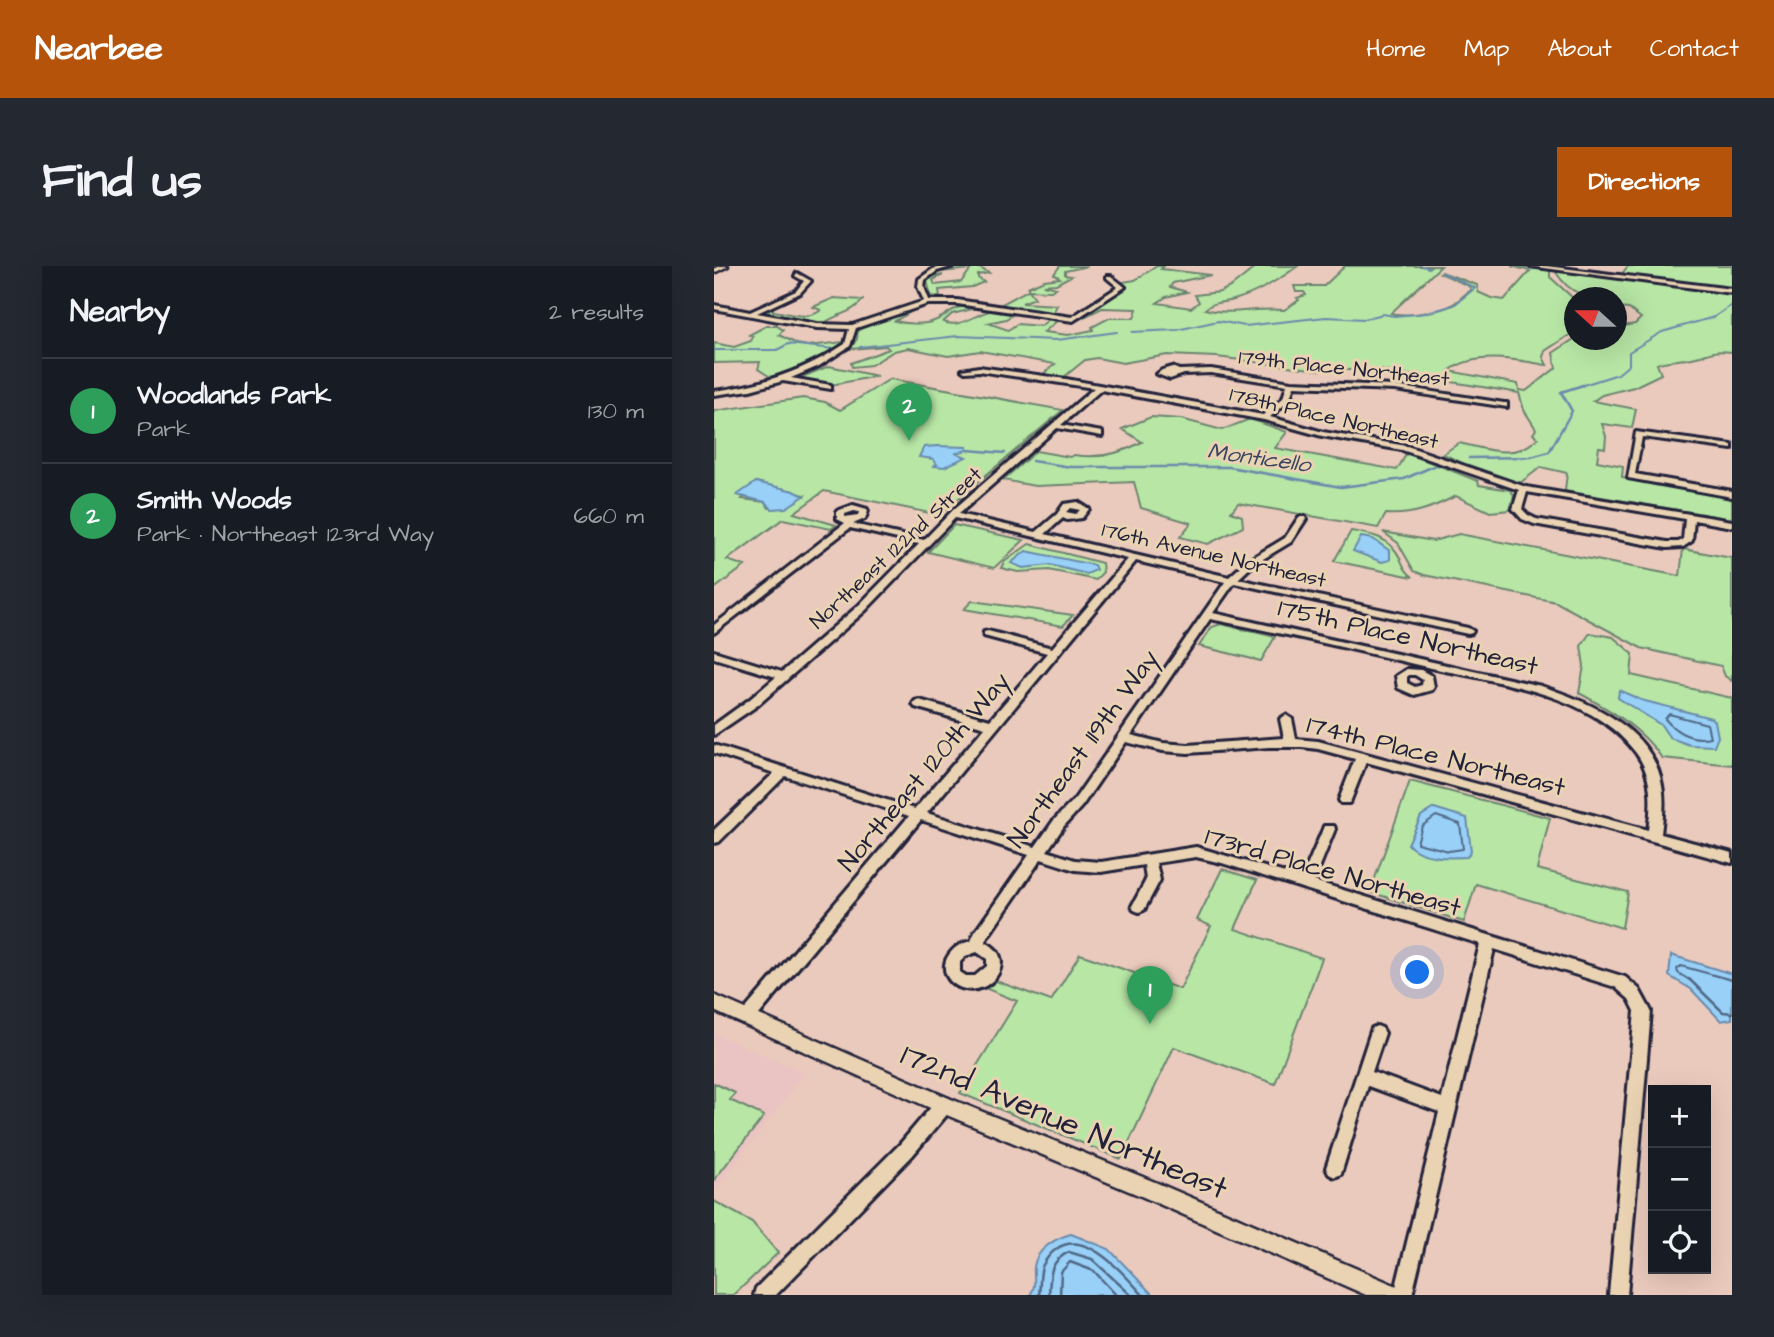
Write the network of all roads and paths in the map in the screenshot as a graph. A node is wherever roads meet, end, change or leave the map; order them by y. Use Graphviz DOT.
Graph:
graph roads {
  1 [pos="725,266"];
  2 [pos="951,266"];
  3 [pos="1532,266"];
  4 [pos="1583,269"];
  5 [pos="714,271"];
  6 [pos="797,275"];
  7 [pos="1109,277"];
  8 [pos="1732,291"];
  9 [pos="926,302"];
  10 [pos="714,307"];
  11 [pos="752,314"];
  12 [pos="853,327"];
  13 [pos="965,370"];
  14 [pos="1180,372"];
  15 [pos="784,379"];
  16 [pos="1291,384"];
  17 [pos="828,387"];
  18 [pos="1100,387"];
  19 [pos="714,393"];
  20 [pos="1504,405"];
  21 [pos="1265,418"];
  22 [pos="1056,426"];
  23 [pos="1099,434"];
  24 [pos="1732,447"];
  25 [pos="1524,489"];
  26 [pos="1732,494"];
  27 [pos="1062,514"];
  28 [pos="953,515"];
  29 [pos="1690,517"];
  30 [pos="1302,519"];
  31 [pos="850,523"];
  32 [pos="1732,524"];
  33 [pos="1038,535"];
  34 [pos="925,543"];
  35 [pos="1134,557"];
  36 [pos="1231,580"];
  37 [pos="1208,615"];
  38 [pos="714,630"];
  39 [pos="1468,631"];
  40 [pos="988,634"];
  41 [pos="1055,652"];
  42 [pos="714,654"];
  43 [pos="784,676"];
  44 [pos="919,704"];
  45 [pos="1286,719"];
  46 [pos="993,725"];
  47 [pos="714,731"];
  48 [pos="1123,737"];
  49 [pos="1291,742"];
  50 [pos="714,749"];
  51 [pos="1362,757"];
  52 [pos="783,771"];
  53 [pos="1345,800"];
  54 [pos="919,814"];
  55 [pos="1329,829"];
  56 [pos="1654,837"];
  57 [pos="714,838"];
  58 [pos="1038,853"];
  59 [pos="1732,858"];
  60 [pos="1149,859"];
  61 [pos="1306,884"];
  62 [pos="1139,906"];
  63 [pos="1488,942"];
  64 [pos="977,946"];
  65 [pos="714,1003"];
  66 [pos="748,1017"];
  67 [pos="1377,1033"];
  68 [pos="1363,1076"];
  69 [pos="944,1105"];
  70 [pos="1448,1108"];
  71 [pos="1335,1168"];
  72 [pos="763,1295"];
  73 [pos="1391,1295"];
  74 [pos="1404,1295"];
  75 [pos="1618,1295"];
  1 -- 5 [label="street"];
  2 -- 9 [label="street"];
  3 -- 4 [label="street"];
  4 -- 8 [label="street"];
  6 -- 11 [label="street"];
  7 -- 9 [label="street"];
  9 -- 12 [label="street"];
  10 -- 11 [label="street"];
  11 -- 12 [label="street"];
  12 -- 15 [label="street"];
  13 -- 18 [label="street, 178th Place Northeast"];
  14 -- 16 [label="street, 179th Place Northeast"];
  15 -- 17 [label="street"];
  15 -- 19 [label="street"];
  16 -- 20 [label="street, 179th Place Northeast"];
  16 -- 21 [label="street"];
  18 -- 21 [label="street, 178th Place Northeast"];
  18 -- 22 [label="street, Northeast 122nd Street"];
  21 -- 25 [label="street, 178th Place Northeast"];
  22 -- 23 [label="street"];
  22 -- 28 [label="street, Northeast 122nd Street"];
  24 -- 26 [label="street"];
  25 -- 29 [label="street, 178th Place Northeast"];
  25 -- 29 [label="street"];
  27 -- 33 [label="street"];
  28 -- 33 [label="street, 176th Avenue Northeast"];
  28 -- 34 [label="street, Northeast 122nd Street"];
  29 -- 32 [label="street, 178th Place Northeast"];
  30 -- 36 [label="street"];
  31 -- 34 [label="street"];
  31 -- 38 [label="street"];
  33 -- 35 [label="street, 176th Avenue Northeast"];
  34 -- 43 [label="street, Northeast 122nd Street"];
  35 -- 36 [label="street, 176th Avenue Northeast"];
  35 -- 41 [label="street, Northeast 120th Way"];
  36 -- 37 [label="street, Northeast 119th Way"];
  36 -- 39 [label="street, 176th Avenue Northeast"];
  37 -- 48 [label="street, Northeast 119th Way"];
  37 -- 56 [label="street, 175th Place Northeast"];
  40 -- 41 [label="street"];
  41 -- 46 [label="street, Northeast 120th Way"];
  42 -- 43 [label="street"];
  43 -- 47 [label="street, Northeast 122nd Street"];
  44 -- 46 [label="street"];
  45 -- 49 [label="street"];
  46 -- 54 [label="street, Northeast 120th Way"];
  48 -- 49 [label="street, 174th Place Northeast"];
  48 -- 58 [label="street, Northeast 119th Way"];
  49 -- 51 [label="street, 174th Place Northeast"];
  50 -- 52 [label="street, 173rd Place Northeast"];
  51 -- 53 [label="street"];
  51 -- 56 [label="street, 174th Place Northeast"];
  52 -- 54 [label="street, 173rd Place Northeast"];
  52 -- 57 [label="street"];
  54 -- 58 [label="street, 173rd Place Northeast"];
  54 -- 66 [label="street, Northeast 120th Way"];
  55 -- 61 [label="street"];
  56 -- 59 [label="street, 174th Place Northeast"];
  58 -- 60 [label="street, 173rd Place Northeast"];
  58 -- 64 [label="street, Northeast 119th Way"];
  60 -- 61 [label="street, 173rd Place Northeast"];
  60 -- 62 [label="street"];
  61 -- 63 [label="street, 173rd Place Northeast"];
  63 -- 70 [label="street"];
  63 -- 75 [label="street, 173rd Place Northeast"];
  65 -- 66 [label="street, 172nd Avenue Northeast"];
  66 -- 69 [label="street, 172nd Avenue Northeast"];
  67 -- 68 [label="street"];
  68 -- 70 [label="street"];
  68 -- 71 [label="street"];
  69 -- 72 [label="street"];
  69 -- 73 [label="street, 172nd Avenue Northeast"];
  70 -- 74 [label="street"];
}
